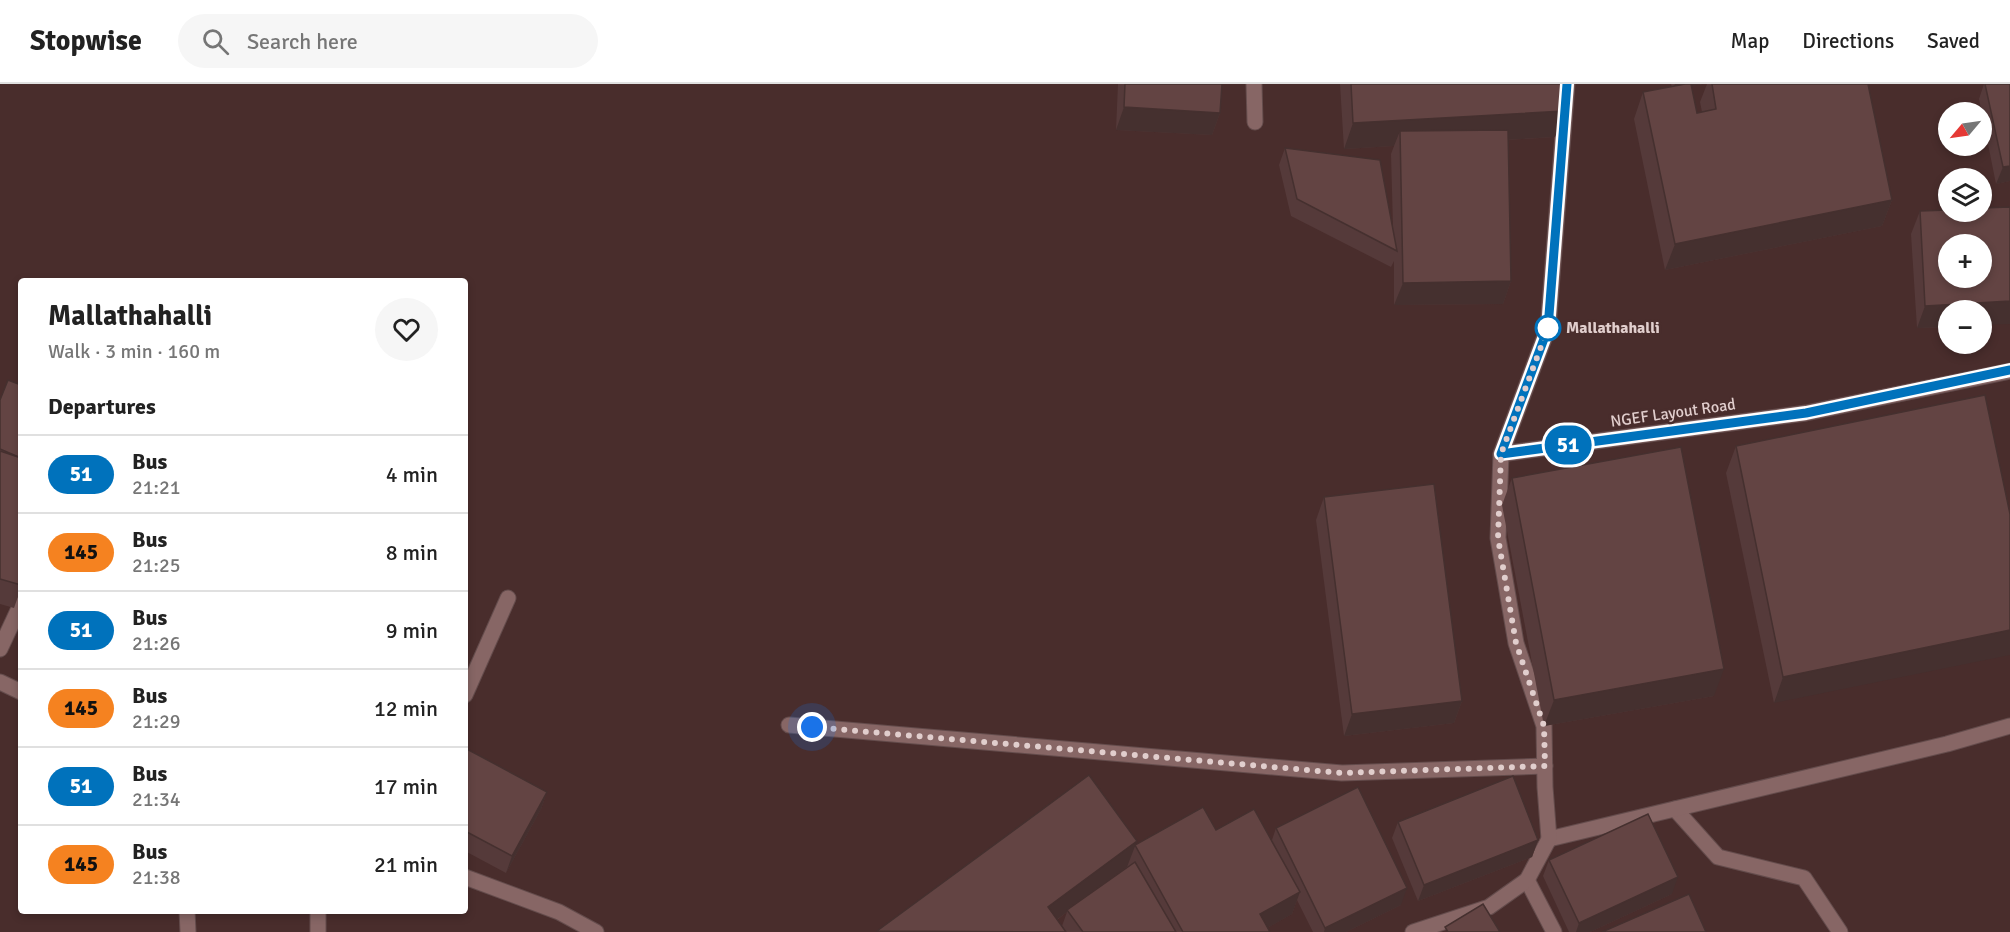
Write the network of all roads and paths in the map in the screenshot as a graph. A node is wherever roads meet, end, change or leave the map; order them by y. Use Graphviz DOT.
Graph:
graph roads {
  1 [pos="1254,84"];
  2 [pos="1567,84"];
  3 [pos="1255,122"];
  4 [pos="2010,370"];
  5 [pos="1501,454"];
  6 [pos="508,598"];
  7 [pos="18,610"];
  8 [pos="0,649"];
  9 [pos="0,682"];
  10 [pos="468,688"];
  11 [pos="18,691"];
  12 [pos="789,725"];
  13 [pos="2010,726"];
  14 [pos="1545,766"];
  15 [pos="1675,809"];
  16 [pos="1549,839"];
  17 [pos="468,878"];
  18 [pos="1527,880"];
  19 [pos="187,914"];
  20 [pos="318,914"];
  21 [pos="1418,931"];
  22 [pos="188,932"];
  23 [pos="318,932"];
  24 [pos="596,932"];
  25 [pos="1554,932"];
  26 [pos="1840,932"];
  1 -- 3 [label="street"];
  2 -- 5 [label="street"];
  4 -- 5 [label="street, NGEF Layout Road"];
  5 -- 14 [label="street"];
  6 -- 10 [label="street"];
  7 -- 8 [label="street"];
  9 -- 11 [label="street"];
  12 -- 14 [label="street"];
  13 -- 15 [label="street"];
  14 -- 16 [label="street"];
  15 -- 16 [label="street"];
  15 -- 26 [label="street"];
  16 -- 18 [label="street"];
  17 -- 24 [label="street"];
  18 -- 21 [label="street"];
  18 -- 25 [label="street"];
  19 -- 22 [label="street"];
  20 -- 23 [label="street"];
}
